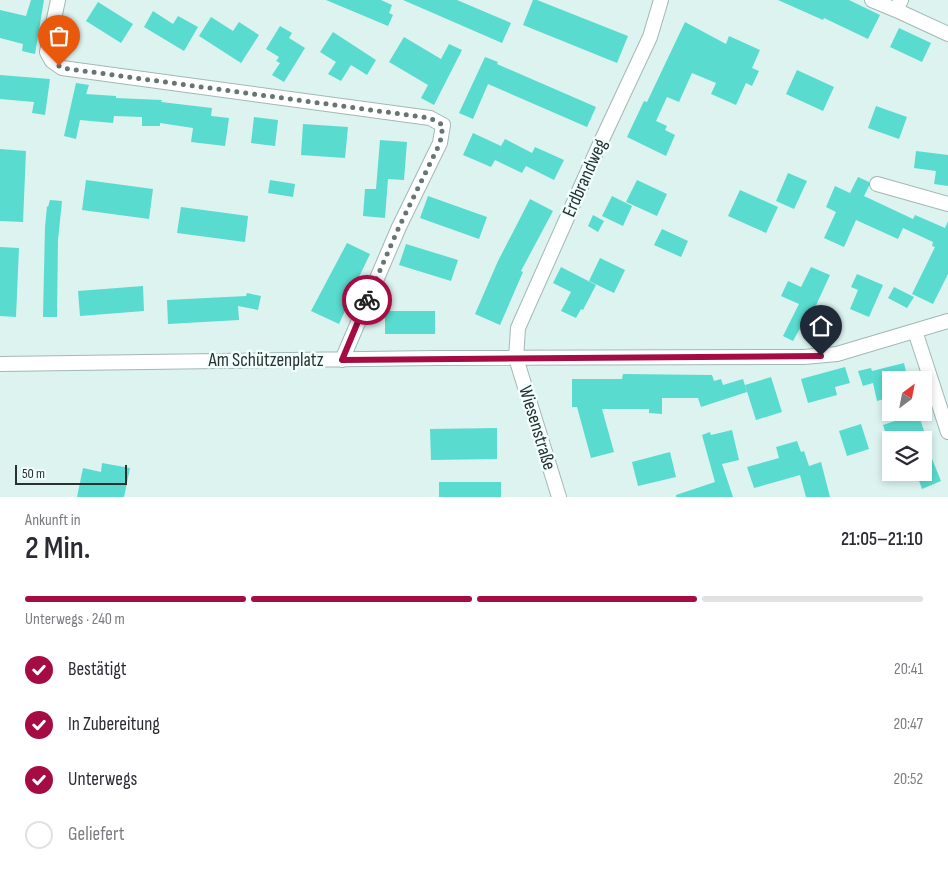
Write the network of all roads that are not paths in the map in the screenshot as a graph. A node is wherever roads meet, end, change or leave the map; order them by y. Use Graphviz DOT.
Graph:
graph roads {
  1 [pos="58,0"];
  2 [pos="662,0"];
  3 [pos="872,0"];
  4 [pos="899,5"];
  5 [pos="948,34"];
  6 [pos="876,184"];
  7 [pos="948,204"];
  8 [pos="948,321"];
  9 [pos="915,332"];
  10 [pos="516,358"];
  11 [pos="342,360"];
  12 [pos="0,364"];
  13 [pos="948,432"];
  14 [pos="559,497"];
  1 -- 11 [label="street"];
  2 -- 10 [label="street, Erdbrandweg"];
  3 -- 4 [label="street"];
  4 -- 5 [label="street"];
  6 -- 7 [label="street"];
  8 -- 9 [label="street, Am Schützenplatz"];
  9 -- 10 [label="street, Am Schützenplatz"];
  9 -- 13 [label="street"];
  10 -- 11 [label="street, Am Schützenplatz"];
  10 -- 14 [label="street, Wiesenstraße"];
  11 -- 12 [label="street, Am Schützenplatz"];
}
